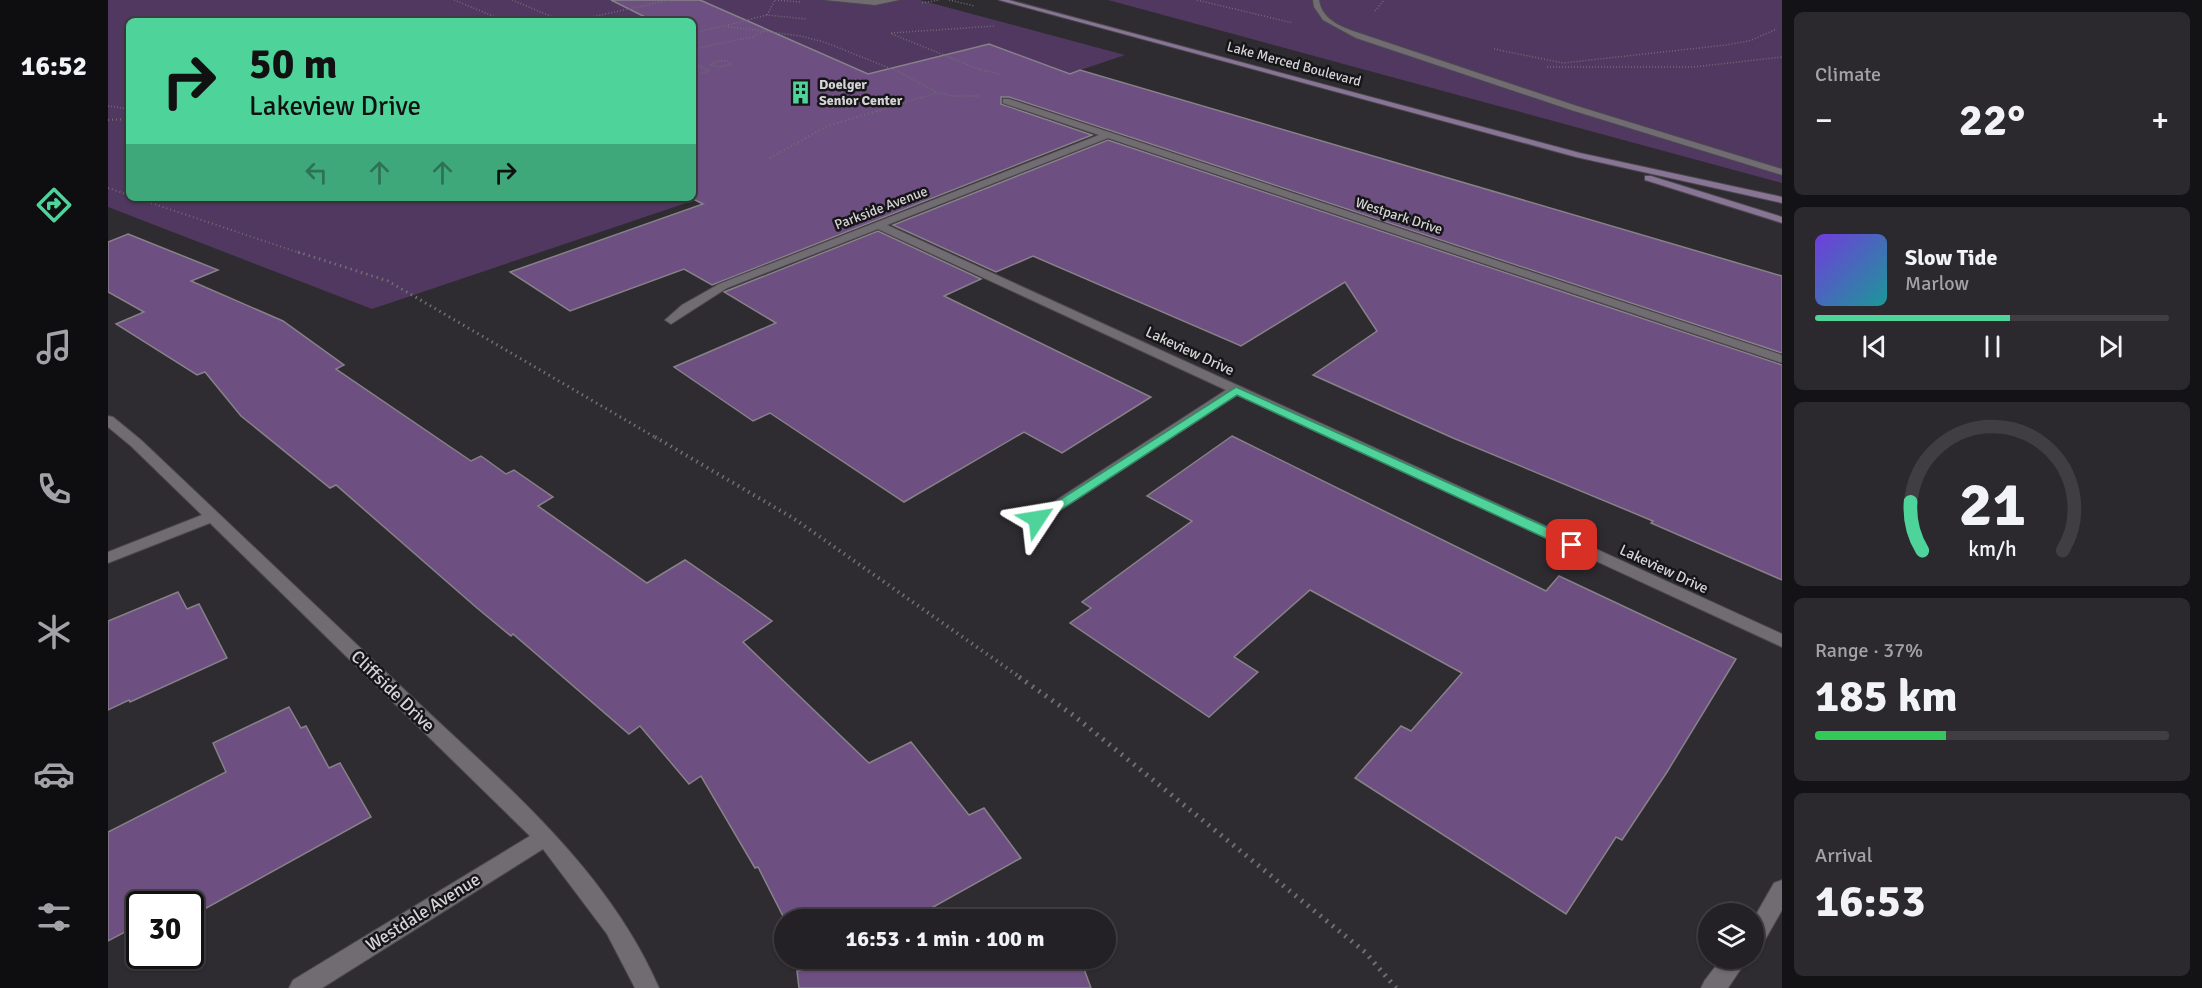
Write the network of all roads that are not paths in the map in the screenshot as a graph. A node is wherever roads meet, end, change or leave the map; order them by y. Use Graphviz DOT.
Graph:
graph roads {
  1 [pos="828,0"];
  2 [pos="896,0"];
  3 [pos="1002,0"];
  4 [pos="1316,0"];
  5 [pos="1006,101"];
  6 [pos="1107,135"];
  7 [pos="1579,154"];
  8 [pos="1782,172"];
  9 [pos="1782,200"];
  10 [pos="1782,220"];
  11 [pos="878,225"];
  12 [pos="671,320"];
  13 [pos="1782,359"];
  14 [pos="1236,390"];
  15 [pos="108,420"];
  16 [pos="212,517"];
  17 [pos="1037,519"];
  18 [pos="108,558"];
  19 [pos="1782,641"];
  20 [pos="545,837"];
  21 [pos="1782,890"];
  22 [pos="1764,921"];
  23 [pos="1728,969"];
  24 [pos="301,988"];
  25 [pos="647,988"];
  26 [pos="1713,988"];
  1 -- 2 [label="street"];
  3 -- 7 [label="main road, Lake Merced Boulevard"];
  4 -- 8 [label="street"];
  5 -- 6 [label="street, Westpark Drive"];
  6 -- 11 [label="street, Parkside Avenue"];
  6 -- 13 [label="street, Westpark Drive"];
  7 -- 9 [label="main road, Lake Merced Boulevard"];
  7 -- 10 [label="main road, Lake Merced Boulevard"];
  11 -- 12 [label="street, Parkside Avenue"];
  11 -- 14 [label="street, Lakeview Drive"];
  14 -- 17 [label="street"];
  14 -- 19 [label="street, Lakeview Drive"];
  15 -- 16 [label="street, Cliffside Drive"];
  16 -- 18 [label="street"];
  16 -- 20 [label="street, Cliffside Drive"];
  20 -- 24 [label="street, Westdale Avenue"];
  20 -- 25 [label="street, Cliffside Drive"];
  21 -- 22 [label="street"];
  23 -- 26 [label="street"];
}
